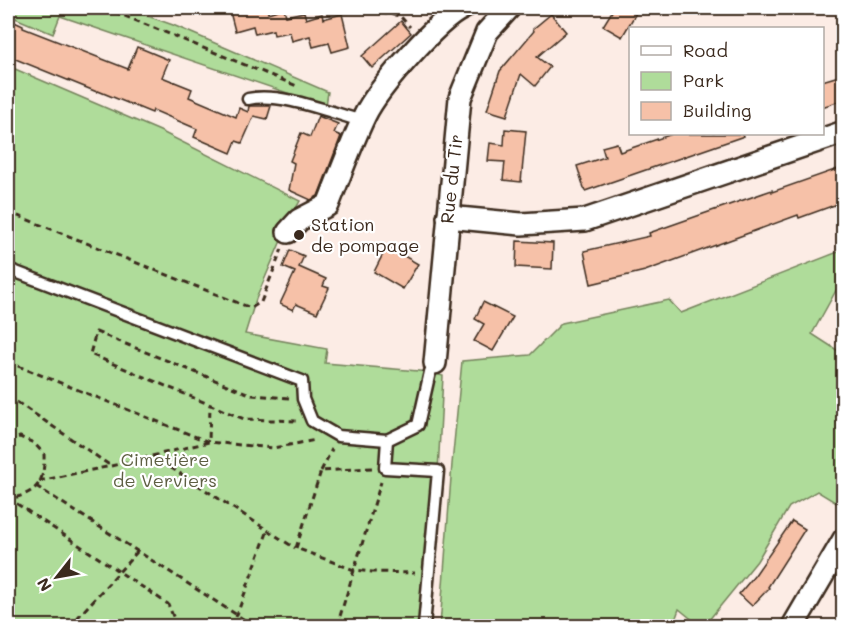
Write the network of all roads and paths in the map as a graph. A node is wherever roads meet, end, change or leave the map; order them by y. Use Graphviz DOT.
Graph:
graph roads {
  1 [pos="105,8"];
  2 [pos="350,8"];
  3 [pos="509,8"];
  4 [pos="450,9"];
  5 [pos="422,42"];
  6 [pos="300,87"];
  7 [pos="248,99"];
  8 [pos="362,121"];
  9 [pos="843,132"];
  10 [pos="8,212"];
  11 [pos="448,217"];
  12 [pos="288,232"];
  13 [pos="8,269"];
  14 [pos="8,362"];
  15 [pos="435,363"];
  16 [pos="8,396"];
  17 [pos="303,399"];
  18 [pos="210,404"];
  19 [pos="312,422"];
  20 [pos="8,430"];
  21 [pos="338,436"];
  22 [pos="14,439"];
  23 [pos="387,440"];
  24 [pos="8,441"];
  25 [pos="209,442"];
  26 [pos="153,456"];
  27 [pos="111,466"];
  28 [pos="385,468"];
  29 [pos="321,471"];
  30 [pos="39,481"];
  31 [pos="36,486"];
  32 [pos="8,499"];
  33 [pos="268,530"];
  34 [pos="843,539"];
  35 [pos="296,548"];
  36 [pos="137,552"];
  37 [pos="354,570"];
  38 [pos="120,572"];
  39 [pos="429,573"];
  40 [pos="236,617"];
  41 [pos="70,627"];
  42 [pos="177,627"];
  43 [pos="254,627"];
  44 [pos="338,627"];
  45 [pos="424,627"];
  46 [pos="793,627"];
  1 -- 6 [label="path"];
  2 -- 5 [label="path"];
  3 -- 11 [label="street, Rue du Tir"];
  4 -- 5 [label="street"];
  5 -- 8 [label="street"];
  7 -- 8 [label="lane"];
  8 -- 12 [label="street"];
  9 -- 11 [label="street"];
  10 -- 12 [label="path"];
  11 -- 15 [label="street, Rue du Tir"];
  13 -- 17 [label="lane"];
  14 -- 25 [label="path"];
  15 -- 23 [label="lane"];
  16 -- 27 [label="path"];
  17 -- 18 [label="path"];
  17 -- 19 [label="lane"];
  18 -- 19 [label="path"];
  18 -- 25 [label="path"];
  19 -- 21 [label="lane"];
  20 -- 22 [label="path"];
  21 -- 23 [label="lane"];
  21 -- 25 [label="path"];
  21 -- 29 [label="path"];
  22 -- 24 [label="path"];
  22 -- 30 [label="path"];
  23 -- 28 [label="lane"];
  25 -- 26 [label="path"];
  26 -- 27 [label="path"];
  26 -- 33 [label="path"];
  27 -- 30 [label="path"];
  28 -- 29 [label="path"];
  28 -- 37 [label="path"];
  28 -- 39 [label="lane"];
  29 -- 35 [label="path"];
  30 -- 31 [label="path"];
  31 -- 32 [label="path"];
  31 -- 36 [label="path"];
  32 -- 38 [label="path"];
  33 -- 35 [label="path"];
  33 -- 40 [label="path"];
  34 -- 46 [label="street"];
  35 -- 37 [label="path"];
  36 -- 38 [label="path"];
  36 -- 40 [label="path"];
  37 -- 39 [label="path"];
  37 -- 44 [label="path"];
  38 -- 41 [label="path"];
  38 -- 42 [label="path"];
  39 -- 45 [label="lane"];
  40 -- 43 [label="path"];
}
